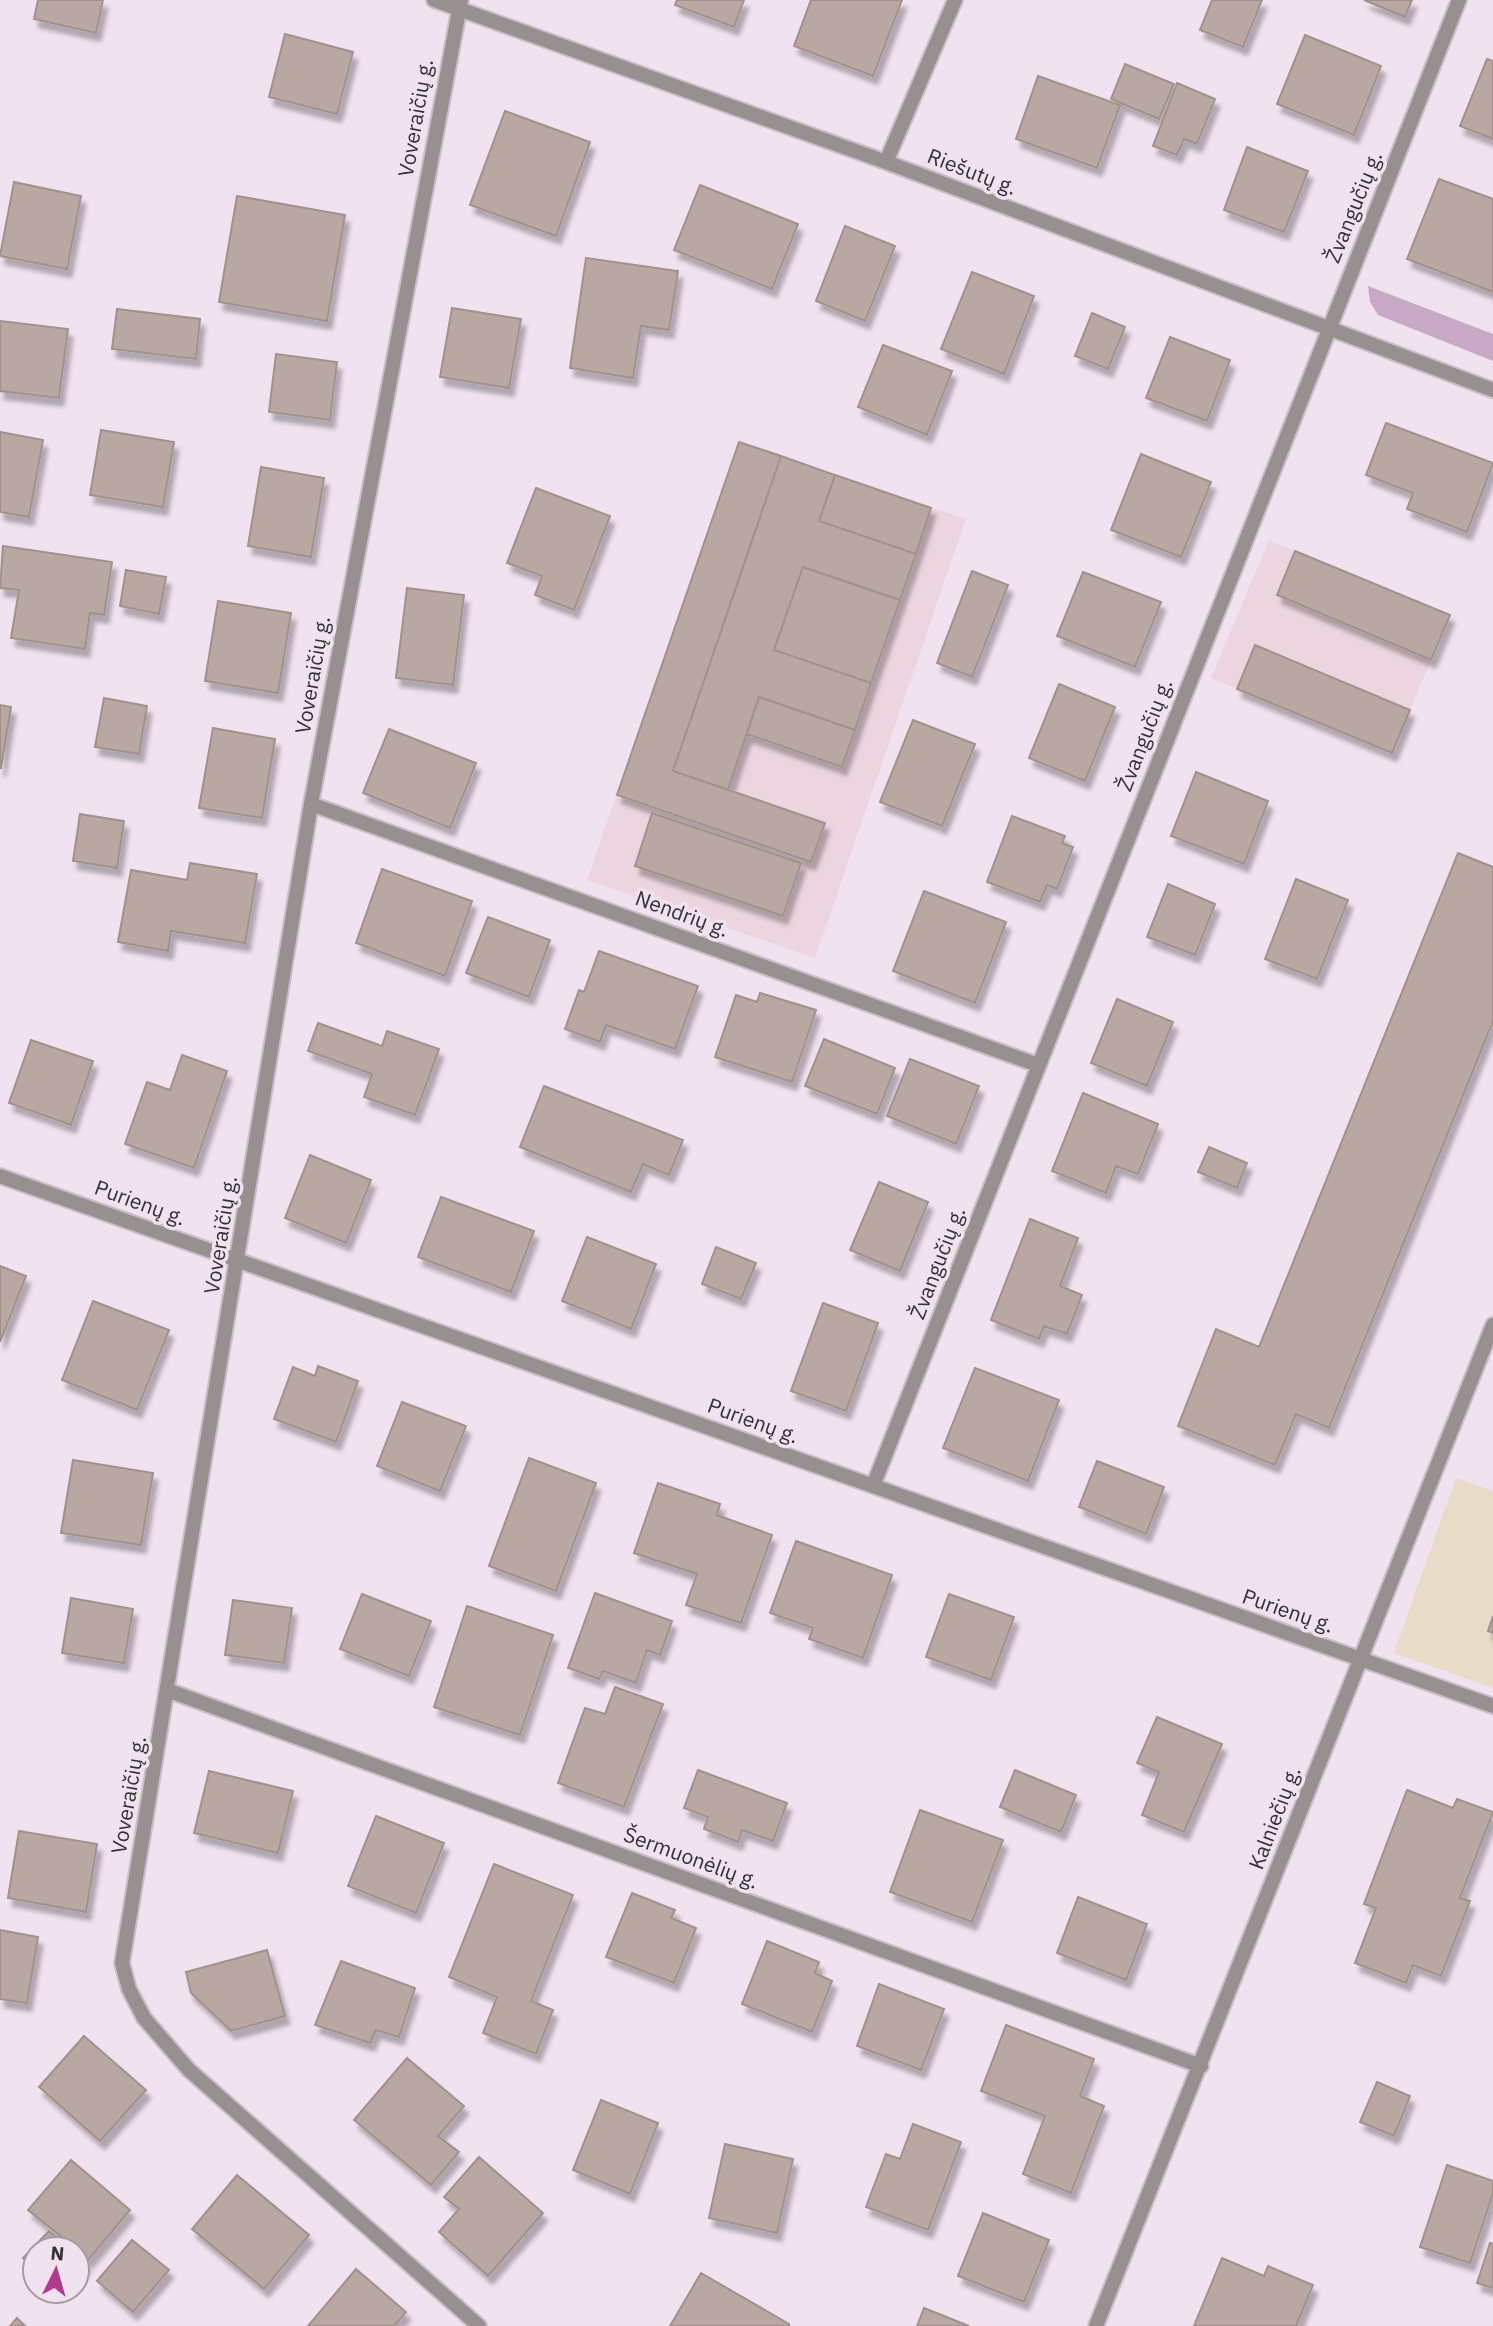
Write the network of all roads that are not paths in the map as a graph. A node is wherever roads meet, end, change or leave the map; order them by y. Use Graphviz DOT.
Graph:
graph roads {
  1 [pos="434,0"];
  2 [pos="954,0"];
  3 [pos="1459,0"];
  4 [pos="459,4"];
  5 [pos="886,162"];
  6 [pos="1328,328"];
  7 [pos="1493,390"];
  8 [pos="311,804"];
  9 [pos="1038,1065"];
  10 [pos="0,1176"];
  11 [pos="238,1261"];
  12 [pos="1493,1325"];
  13 [pos="873,1486"];
  14 [pos="1360,1659"];
  15 [pos="167,1690"];
  16 [pos="1493,1706"];
  17 [pos="1201,2066"];
  18 [pos="479,2326"];
  19 [pos="1096,2326"];
  1 -- 4 [label="street, Riešutų g."];
  2 -- 5 [label="street"];
  3 -- 6 [label="street, Žvangučių g."];
  4 -- 5 [label="street, Riešutų g."];
  4 -- 8 [label="street, Voveraičių g."];
  5 -- 6 [label="street, Riešutų g."];
  6 -- 7 [label="street, Riešutų g."];
  6 -- 9 [label="street, Žvangučių g."];
  8 -- 9 [label="street, Nendrių g."];
  8 -- 11 [label="street, Voveraičių g."];
  9 -- 13 [label="street, Žvangučių g."];
  10 -- 11 [label="street, Purienų g."];
  11 -- 13 [label="street, Purienų g."];
  11 -- 15 [label="street, Voveraičių g."];
  12 -- 14 [label="street, Kalniečių g."];
  13 -- 14 [label="street, Purienų g."];
  14 -- 16 [label="street, Purienų g."];
  14 -- 17 [label="street, Kalniečių g."];
  15 -- 17 [label="street, Šermuonėlių g."];
  15 -- 18 [label="street, Voveraičių g."];
  17 -- 19 [label="street, Kalniečių g."];
}
